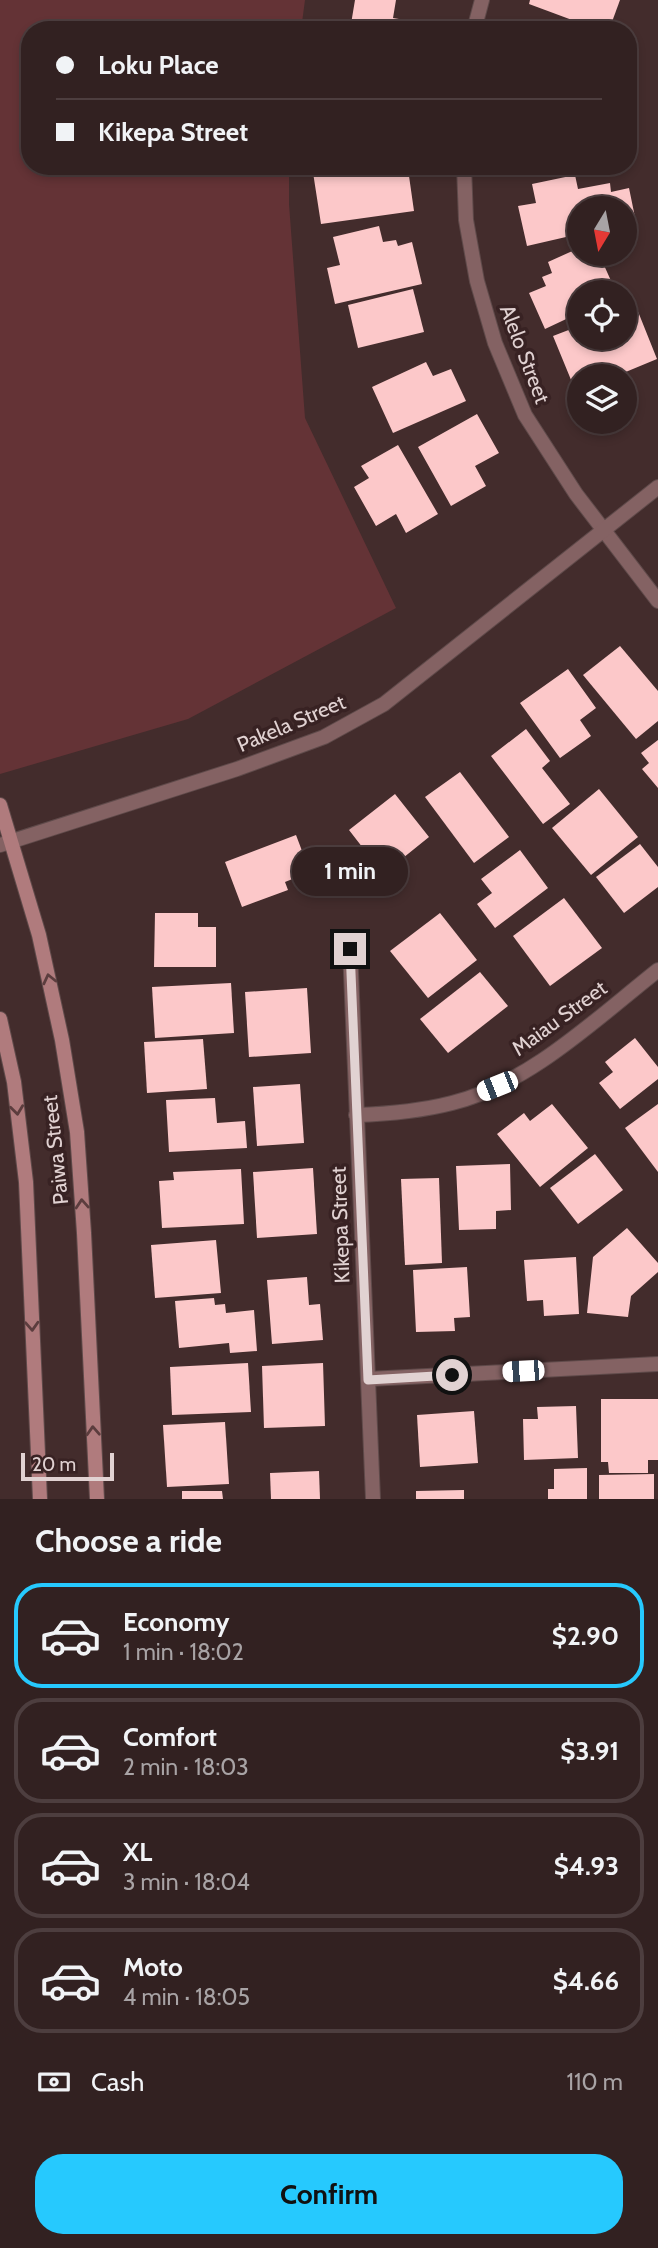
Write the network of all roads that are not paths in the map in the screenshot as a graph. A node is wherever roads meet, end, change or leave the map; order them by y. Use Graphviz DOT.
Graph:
graph roads {
  1 [pos="482,0"];
  2 [pos="476,21"];
  3 [pos="465,175"];
  4 [pos="658,487"];
  5 [pos="604,530"];
  6 [pos="658,601"];
  7 [pos="0,805"];
  8 [pos="6,843"];
  9 [pos="350,949"];
  10 [pos="658,970"];
  11 [pos="0,1019"];
  12 [pos="356,1115"];
  13 [pos="658,1364"];
  14 [pos="368,1380"];
  15 [pos="40,1499"];
  16 [pos="97,1499"];
  17 [pos="373,1499"];
  1 -- 2 [label="street"];
  3 -- 5 [label="street, Alelo Street"];
  4 -- 5 [label="street, Pakela Street"];
  5 -- 6 [label="street, Alelo Street"];
  5 -- 8 [label="street, Pakela Street"];
  7 -- 8 [label="street, Paiwa Street"];
  16 -- 8 [label="street, Paiwa Street, one-way"];
  9 -- 12 [label="street, Kikepa Street"];
  10 -- 12 [label="street, Maiau Street"];
  11 -- 15 [label="street, Paiwa Street, one-way"];
  12 -- 14 [label="street, Kikepa Street"];
  13 -- 14 [label="street"];
  14 -- 17 [label="street, Kikepa Street"];
}
